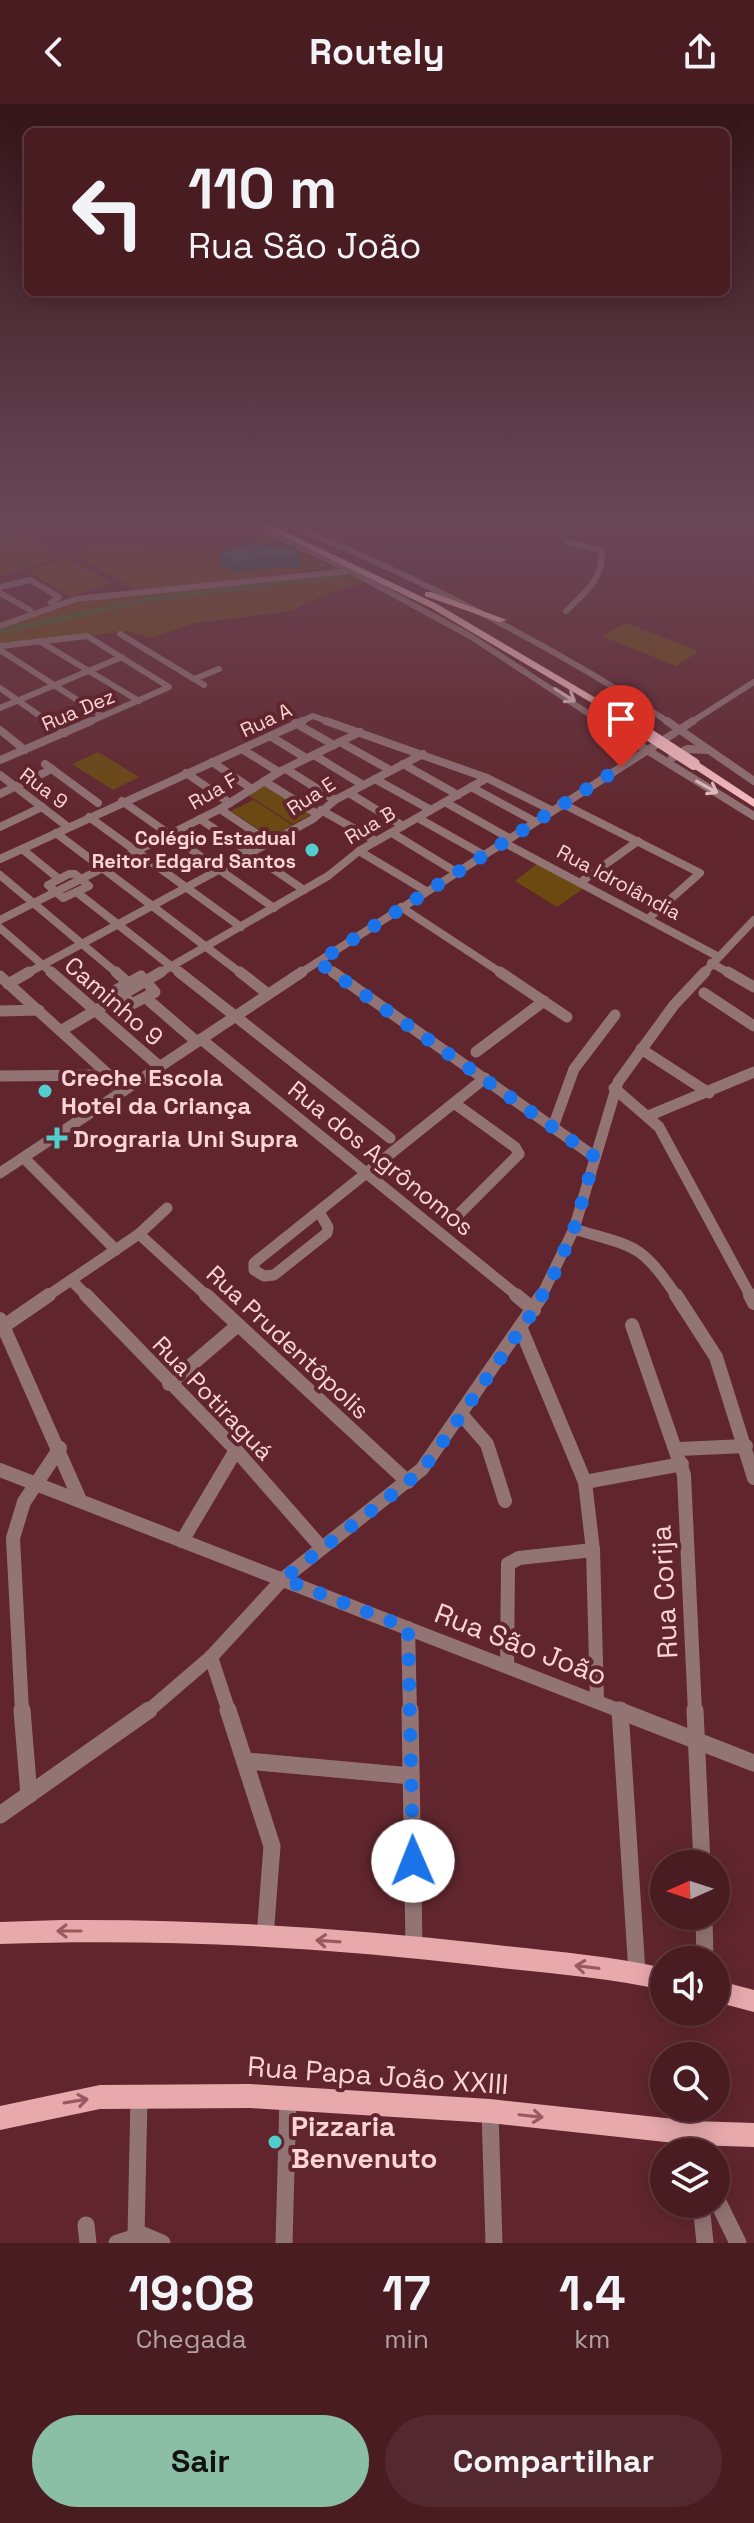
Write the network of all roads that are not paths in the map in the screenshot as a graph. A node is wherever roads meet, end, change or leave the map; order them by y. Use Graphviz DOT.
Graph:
graph roads {
  1 [pos="450,625"];
  2 [pos="455,625"];
  3 [pos="467,625"];
  4 [pos="478,625"];
  5 [pos="510,625"];
  6 [pos="120,634"];
  7 [pos="470,636"];
  8 [pos="38,640"];
  9 [pos="0,648"];
  10 [pos="151,654"];
  11 [pos="122,657"];
  12 [pos="185,659"];
  13 [pos="133,663"];
  14 [pos="170,665"];
  15 [pos="219,669"];
  16 [pos="89,671"];
  17 [pos="194,679"];
  18 [pos="754,682"];
  19 [pos="204,685"];
  20 [pos="55,686"];
  21 [pos="0,688"];
  22 [pos="19,701"];
  23 [pos="139,701"];
  24 [pos="0,708"];
  25 [pos="655,713"];
  26 [pos="102,716"];
  27 [pos="627,716"];
  28 [pos="295,723"];
  29 [pos="678,727"];
  30 [pos="0,730"];
  31 [pos="618,730"];
  32 [pos="360,732"];
  33 [pos="65,733"];
  34 [pos="270,736"];
  35 [pos="337,743"];
  36 [pos="643,748"];
  37 [pos="242,749"];
  38 [pos="25,750"];
  39 [pos="423,754"];
  40 [pos="310,756"];
  41 [pos="721,757"];
  42 [pos="0,760"];
  43 [pos="212,762"];
  44 [pos="697,762"];
  45 [pos="403,764"];
  46 [pos="282,770"];
  47 [pos="390,770"];
  48 [pos="186,773"];
  49 [pos="683,774"];
  50 [pos="0,775"];
  51 [pos="487,778"];
  52 [pos="375,779"];
  53 [pos="264,781"];
  54 [pos="754,781"];
  55 [pos="363,785"];
  56 [pos="16,787"];
  57 [pos="471,787"];
  58 [pos="252,789"];
  59 [pos="349,793"];
  60 [pos="0,794"];
  61 [pos="458,795"];
  62 [pos="754,796"];
  63 [pos="335,800"];
  64 [pos="122,801"];
  65 [pos="445,802"];
  66 [pos="98,803"];
  67 [pos="230,803"];
  68 [pos="561,803"];
  69 [pos="754,804"];
  70 [pos="42,807"];
  71 [pos="220,809"];
  72 [pos="431,810"];
  73 [pos="551,810"];
  74 [pos="319,812"];
  75 [pos="754,816"];
  76 [pos="89,817"];
  77 [pos="418,818"];
  78 [pos="200,819"];
  79 [pos="534,821"];
  80 [pos="403,826"];
  81 [pos="0,827"];
  82 [pos="68,827"];
  83 [pos="56,833"];
  84 [pos="392,833"];
  85 [pos="170,835"];
  86 [pos="506,840"];
  87 [pos="376,841"];
  88 [pos="638,841"];
  89 [pos="269,842"];
  90 [pos="22,849"];
  91 [pos="359,851"];
  92 [pos="136,852"];
  93 [pos="250,854"];
  94 [pos="482,854"];
  95 [pos="0,859"];
  96 [pos="101,868"];
  97 [pos="219,870"];
  98 [pos="456,872"];
  99 [pos="0,875"];
  100 [pos="82,878"];
  101 [pos="59,879"];
  102 [pos="581,882"];
  103 [pos="185,888"];
  104 [pos="304,890"];
  105 [pos="426,891"];
  106 [pos="55,892"];
  107 [pos="79,894"];
  108 [pos="32,904"];
  109 [pos="152,906"];
  110 [pos="401,907"];
  111 [pos="274,908"];
  112 [pos="649,918"];
  113 [pos="0,920"];
  114 [pos="754,920"];
  115 [pos="118,925"];
  116 [pos="241,927"];
  117 [pos="0,928"];
  118 [pos="81,945"];
  119 [pos="207,947"];
  120 [pos="714,959"];
  121 [pos="318,962"];
  122 [pos="44,965"];
  123 [pos="170,967"];
  124 [pos="4,980"];
  125 [pos="148,980"];
  126 [pos="127,982"];
  127 [pos="754,987"];
  128 [pos="704,993"];
  129 [pos="268,994"];
  130 [pos="120,996"];
  131 [pos="147,999"];
  132 [pos="544,1001"];
  133 [pos="39,1010"];
  134 [pos="0,1011"];
  135 [pos="96,1011"];
  136 [pos="615,1015"];
  137 [pos="234,1017"];
  138 [pos="567,1017"];
  139 [pos="754,1026"];
  140 [pos="62,1030"];
  141 [pos="199,1040"];
  142 [pos="74,1041"];
  143 [pos="641,1049"];
  144 [pos="476,1052"];
  145 [pos="159,1066"];
  146 [pos="754,1072"];
  147 [pos="80,1075"];
  148 [pos="485,1078"];
  149 [pos="6,1079"];
  150 [pos="111,1080"];
  151 [pos="132,1084"];
  152 [pos="614,1088"];
  153 [pos="709,1093"];
  154 [pos="454,1103"];
  155 [pos="648,1116"];
  156 [pos="553,1127"];
  157 [pos="390,1138"];
  158 [pos="595,1157"];
  159 [pos="24,1158"];
  160 [pos="0,1173"];
  161 [pos="366,1175"];
  162 [pos="167,1208"];
  163 [pos="319,1212"];
  164 [pos="453,1220"];
  165 [pos="574,1229"];
  166 [pos="139,1234"];
  167 [pos="116,1250"];
  168 [pos="72,1281"];
  169 [pos="754,1303"];
  170 [pos="534,1310"];
  171 [pos="2,1322"];
  172 [pos="238,1325"];
  173 [pos="632,1325"];
  174 [pos="521,1329"];
  175 [pos="169,1384"];
  176 [pos="461,1414"];
  177 [pos="746,1446"];
  178 [pos="60,1448"];
  179 [pos="236,1450"];
  180 [pos="680,1457"];
  181 [pos="0,1470"];
  182 [pos="754,1478"];
  183 [pos="408,1482"];
  184 [pos="585,1482"];
  185 [pos="36,1483"];
  186 [pos="80,1500"];
  187 [pos="505,1501"];
  188 [pos="182,1541"];
  189 [pos="321,1547"];
  190 [pos="593,1550"];
  191 [pos="283,1579"];
  192 [pos="408,1628"];
  193 [pos="7,1633"];
  194 [pos="211,1657"];
  195 [pos="507,1666"];
  196 [pos="597,1700"];
  197 [pos="620,1710"];
  198 [pos="698,1741"];
  199 [pos="247,1761"];
  200 [pos="754,1763"];
  201 [pos="411,1776"];
  202 [pos="29,1795"];
  203 [pos="0,1815"];
  204 [pos="702,1850"];
  205 [pos="0,1933"];
  206 [pos="265,1937"];
  207 [pos="414,1946"];
  208 [pos="637,1973"];
  209 [pos="650,1976"];
  210 [pos="730,1995"];
  211 [pos="754,2001"];
  212 [pos="139,2097"];
  213 [pos="288,2098"];
  214 [pos="490,2111"];
  215 [pos="0,2118"];
  216 [pos="754,2135"];
  217 [pos="662,2138"];
  218 [pos="730,2138"];
  219 [pos="702,2218"];
  220 [pos="726,2218"];
  221 [pos="127,2239"];
  222 [pos="162,2243"];
  223 [pos="284,2243"];
  224 [pos="494,2243"];
  225 [pos="705,2243"];
  226 [pos="738,2243"];
  1 -- 7 [label="street"];
  2 -- 7 [label="highway"];
  3 -- 27 [label="highway"];
  4 -- 27 [label="highway"];
  5 -- 25 [label="street"];
  6 -- 10 [label="street"];
  7 -- 31 [label="street, one-way"];
  8 -- 9 [label="street"];
  8 -- 11 [label="street, Rua Dez"];
  8 -- 16 [label="street"];
  9 -- 20 [label="street"];
  10 -- 13 [label="street"];
  10 -- 14 [label="street"];
  11 -- 13 [label="street, Rua Dez"];
  11 -- 16 [label="street"];
  12 -- 14 [label="street"];
  13 -- 23 [label="street, Rua Dez"];
  14 -- 17 [label="street"];
  15 -- 17 [label="street"];
  16 -- 20 [label="street"];
  16 -- 23 [label="street"];
  17 -- 19 [label="street"];
  18 -- 29 [label="street"];
  20 -- 22 [label="street"];
  20 -- 26 [label="street"];
  21 -- 22 [label="street"];
  22 -- 24 [label="street"];
  22 -- 33 [label="street"];
  23 -- 26 [label="street, Rua Dez"];
  25 -- 29 [label="street"];
  25 -- 31 [label="street"];
  26 -- 33 [label="street, Rua Dez"];
  27 -- 44 [label="highway, bridge"];
  28 -- 32 [label="street, Rua A"];
  28 -- 34 [label="street, Rua A"];
  28 -- 35 [label="street"];
  29 -- 36 [label="street"];
  29 -- 41 [label="street"];
  30 -- 38 [label="street"];
  31 -- 36 [label="street"];
  32 -- 35 [label="street, Rua F"];
  32 -- 39 [label="street, Rua A"];
  33 -- 38 [label="street, Rua Dez"];
  34 -- 37 [label="street, Rua A"];
  34 -- 40 [label="street"];
  35 -- 40 [label="street, Rua F"];
  35 -- 47 [label="street"];
  36 -- 49 [label="street"];
  36 -- 68 [label="street"];
  37 -- 43 [label="street, Rua A"];
  37 -- 46 [label="street"];
  38 -- 42 [label="street, Rua Dez"];
  39 -- 45 [label="street, Rua E"];
  39 -- 51 [label="street, Rua A"];
  40 -- 46 [label="street, Rua F"];
  40 -- 55 [label="street"];
  41 -- 49 [label="street"];
  41 -- 54 [label="street"];
  43 -- 48 [label="street, Rua A"];
  43 -- 58 [label="street"];
  44 -- 62 [label="highway"];
  44 -- 69 [label="highway"];
  45 -- 47 [label="street, Rua E"];
  45 -- 61 [label="street"];
  46 -- 53 [label="street, Rua F"];
  46 -- 63 [label="street"];
  47 -- 52 [label="street, Rua E"];
  48 -- 64 [label="street, Rua A"];
  48 -- 67 [label="street"];
  49 -- 75 [label="street, one-way"];
  50 -- 56 [label="street, Rua 9"];
  51 -- 57 [label="street, Rua B"];
  51 -- 73 [label="street, Rua A"];
  52 -- 55 [label="street, Rua E"];
  52 -- 72 [label="street"];
  53 -- 58 [label="street, Rua F"];
  53 -- 74 [label="street"];
  55 -- 59 [label="street, Rua E"];
  56 -- 60 [label="street"];
  56 -- 66 [label="street"];
  56 -- 70 [label="street, Rua 9"];
  57 -- 61 [label="street, Rua B"];
  57 -- 79 [label="street"];
  58 -- 67 [label="street, Rua F"];
  59 -- 63 [label="street, Rua E"];
  59 -- 80 [label="street"];
  61 -- 65 [label="street, Rua B"];
  63 -- 74 [label="street, Rua E"];
  64 -- 76 [label="street, Rua A"];
  64 -- 85 [label="street"];
  65 -- 72 [label="street, Rua B"];
  65 -- 86 [label="street, Rua Idrolândia"];
  67 -- 71 [label="street, Rua F"];
  68 -- 73 [label="street"];
  68 -- 88 [label="street"];
  70 -- 81 [label="street"];
  70 -- 82 [label="street, Rua 9"];
  71 -- 78 [label="street, Rua F"];
  71 -- 89 [label="street"];
  72 -- 77 [label="street, Rua B"];
  73 -- 79 [label="street"];
  74 -- 87 [label="street"];
  74 -- 89 [label="street, Rua E"];
  76 -- 82 [label="street, Rua A"];
  76 -- 92 [label="street"];
  77 -- 80 [label="street, Rua B"];
  77 -- 94 [label="street"];
  78 -- 85 [label="street, Rua F"];
  78 -- 93 [label="street"];
  79 -- 86 [label="street"];
  80 -- 84 [label="street, Rua B"];
  82 -- 83 [label="street, Rua A"];
  83 -- 90 [label="street, Rua A"];
  83 -- 96 [label="street"];
  84 -- 87 [label="street, Rua B"];
  84 -- 98 [label="street"];
  85 -- 92 [label="street, Rua F"];
  85 -- 97 [label="street"];
  86 -- 94 [label="street"];
  86 -- 102 [label="street, Rua Idrolândia"];
  87 -- 91 [label="street, Rua B"];
  88 -- 102 [label="street"];
  88 -- 112 [label="street"];
  89 -- 93 [label="street, Rua E"];
  90 -- 95 [label="street, Rua A"];
  90 -- 101 [label="street"];
  91 -- 104 [label="street, Rua B"];
  91 -- 105 [label="street"];
  92 -- 96 [label="street, Rua F"];
  92 -- 103 [label="street"];
  93 -- 97 [label="street, Rua E"];
  93 -- 104 [label="street"];
  94 -- 98 [label="street"];
  96 -- 100 [label="street, Rua F"];
  96 -- 109 [label="street"];
  97 -- 103 [label="street, Rua E"];
  97 -- 111 [label="street"];
  98 -- 105 [label="street"];
  99 -- 108 [label="street"];
  100 -- 101 [label="street"];
  100 -- 106 [label="street, Rua F"];
  100 -- 107 [label="street"];
  101 -- 106 [label="street"];
  102 -- 112 [label="street, Rua Idrolândia"];
  103 -- 109 [label="street, Rua E"];
  103 -- 116 [label="street"];
  104 -- 111 [label="street, Rua B"];
  105 -- 110 [label="street"];
  106 -- 107 [label="street"];
  106 -- 108 [label="street"];
  107 -- 115 [label="street"];
  108 -- 113 [label="street"];
  108 -- 118 [label="street"];
  109 -- 115 [label="street, Rua E"];
  109 -- 119 [label="street"];
  110 -- 121 [label="street"];
  110 -- 132 [label="street"];
  111 -- 116 [label="street, Rua B"];
  112 -- 120 [label="street, Rua Idrolândia"];
  114 -- 120 [label="street"];
  115 -- 118 [label="street, Rua E"];
  115 -- 123 [label="street"];
  116 -- 119 [label="street, Rua B"];
  117 -- 122 [label="street, Caminho 9"];
  118 -- 122 [label="street, Rua E"];
  118 -- 126 [label="street"];
  119 -- 123 [label="street, Rua B"];
  119 -- 129 [label="street"];
  120 -- 127 [label="street, Rua Idrolândia"];
  120 -- 143 [label="street"];
  121 -- 129 [label="street"];
  121 -- 148 [label="street"];
  122 -- 124 [label="street, Rua E"];
  122 -- 135 [label="street, Caminho 9"];
  123 -- 125 [label="street, Rua B"];
  123 -- 137 [label="street"];
  124 -- 133 [label="street"];
  125 -- 126 [label="street"];
  125 -- 130 [label="street, Rua B"];
  125 -- 131 [label="street"];
  126 -- 130 [label="street"];
  128 -- 139 [label="street"];
  129 -- 137 [label="street"];
  130 -- 131 [label="street"];
  130 -- 135 [label="street"];
  131 -- 141 [label="street, Rua dos Agrônomos"];
  132 -- 138 [label="street"];
  132 -- 144 [label="street"];
  133 -- 134 [label="street"];
  133 -- 140 [label="street"];
  135 -- 140 [label="street"];
  135 -- 145 [label="street, Caminho 9"];
  136 -- 156 [label="street"];
  137 -- 141 [label="street"];
  137 -- 157 [label="street"];
  140 -- 142 [label="street"];
  141 -- 145 [label="street"];
  141 -- 161 [label="street, Rua dos Agrônomos"];
  142 -- 147 [label="street"];
  142 -- 150 [label="street"];
  143 -- 152 [label="street"];
  143 -- 153 [label="street"];
  145 -- 151 [label="street"];
  146 -- 153 [label="street"];
  147 -- 149 [label="street"];
  147 -- 150 [label="street"];
  148 -- 154 [label="street"];
  148 -- 156 [label="street"];
  149 -- 150 [label="street"];
  150 -- 151 [label="street"];
  151 -- 159 [label="street"];
  152 -- 155 [label="street"];
  152 -- 158 [label="street"];
  153 -- 155 [label="street"];
  154 -- 161 [label="street"];
  154 -- 164 [label="street"];
  155 -- 169 [label="street"];
  156 -- 158 [label="street"];
  158 -- 165 [label="street"];
  159 -- 160 [label="street"];
  159 -- 167 [label="street"];
  161 -- 163 [label="street"];
  161 -- 170 [label="street, Rua dos Agrônomos"];
  162 -- 166 [label="street"];
  163 -- 163 [label="street"];
  165 -- 170 [label="street"];
  165 -- 177 [label="street"];
  166 -- 167 [label="street"];
  166 -- 172 [label="street, Rua Prudentôpolis"];
  167 -- 168 [label="street"];
  168 -- 171 [label="street"];
  168 -- 175 [label="street, Rua Potiraguá"];
  170 -- 174 [label="street"];
  171 -- 178 [label="street"];
  172 -- 175 [label="street"];
  172 -- 183 [label="street, Rua Prudentôpolis"];
  173 -- 180 [label="street, Rua Corija"];
  174 -- 176 [label="street"];
  174 -- 184 [label="street"];
  175 -- 179 [label="street, Rua Potiraguá"];
  176 -- 183 [label="street"];
  176 -- 187 [label="street"];
  177 -- 180 [label="street"];
  177 -- 182 [label="street"];
  178 -- 185 [label="street"];
  178 -- 186 [label="street"];
  179 -- 188 [label="street"];
  179 -- 189 [label="street, Rua Potiraguá"];
  180 -- 184 [label="street"];
  180 -- 198 [label="street, Rua Corija"];
  181 -- 185 [label="street, Rua São João"];
  183 -- 189 [label="street"];
  184 -- 190 [label="street"];
  185 -- 186 [label="street, Rua São João"];
  185 -- 193 [label="street"];
  186 -- 188 [label="street, Rua São João"];
  188 -- 191 [label="street, Rua São João"];
  189 -- 191 [label="street"];
  190 -- 195 [label="street"];
  190 -- 196 [label="street"];
  191 -- 192 [label="street, Rua São João"];
  191 -- 194 [label="street"];
  192 -- 195 [label="street, Rua São João"];
  192 -- 201 [label="street"];
  193 -- 202 [label="street"];
  194 -- 199 [label="street"];
  194 -- 202 [label="street"];
  195 -- 196 [label="street, Rua São João"];
  196 -- 197 [label="street, Rua São João"];
  197 -- 198 [label="street, Rua São João"];
  197 -- 208 [label="street"];
  198 -- 200 [label="street, Rua São João"];
  198 -- 204 [label="street, Rua Corija"];
  199 -- 201 [label="street"];
  199 -- 206 [label="street"];
  201 -- 207 [label="street"];
  202 -- 203 [label="street"];
  206 -- 205 [label="main road, one-way"];
  207 -- 206 [label="main road, one-way"];
  208 -- 207 [label="main road, one-way"];
  208 -- 209 [label="main road"];
  210 -- 211 [label="main road"];
  212 -- 213 [label="main road, Rua Papa João XXIII"];
  215 -- 212 [label="main road, Rua Papa João XXIII, one-way"];
  212 -- 221 [label="street"];
  213 -- 214 [label="main road, Rua Papa João XXIII"];
  213 -- 223 [label="street"];
  214 -- 217 [label="main road, Rua Papa João XXIII, one-way"];
  214 -- 224 [label="street"];
  216 -- 218 [label="main road, Rua Papa João XXIII"];
  219 -- 225 [label="street"];
  220 -- 226 [label="street"];
  221 -- 222 [label="street"];
}
